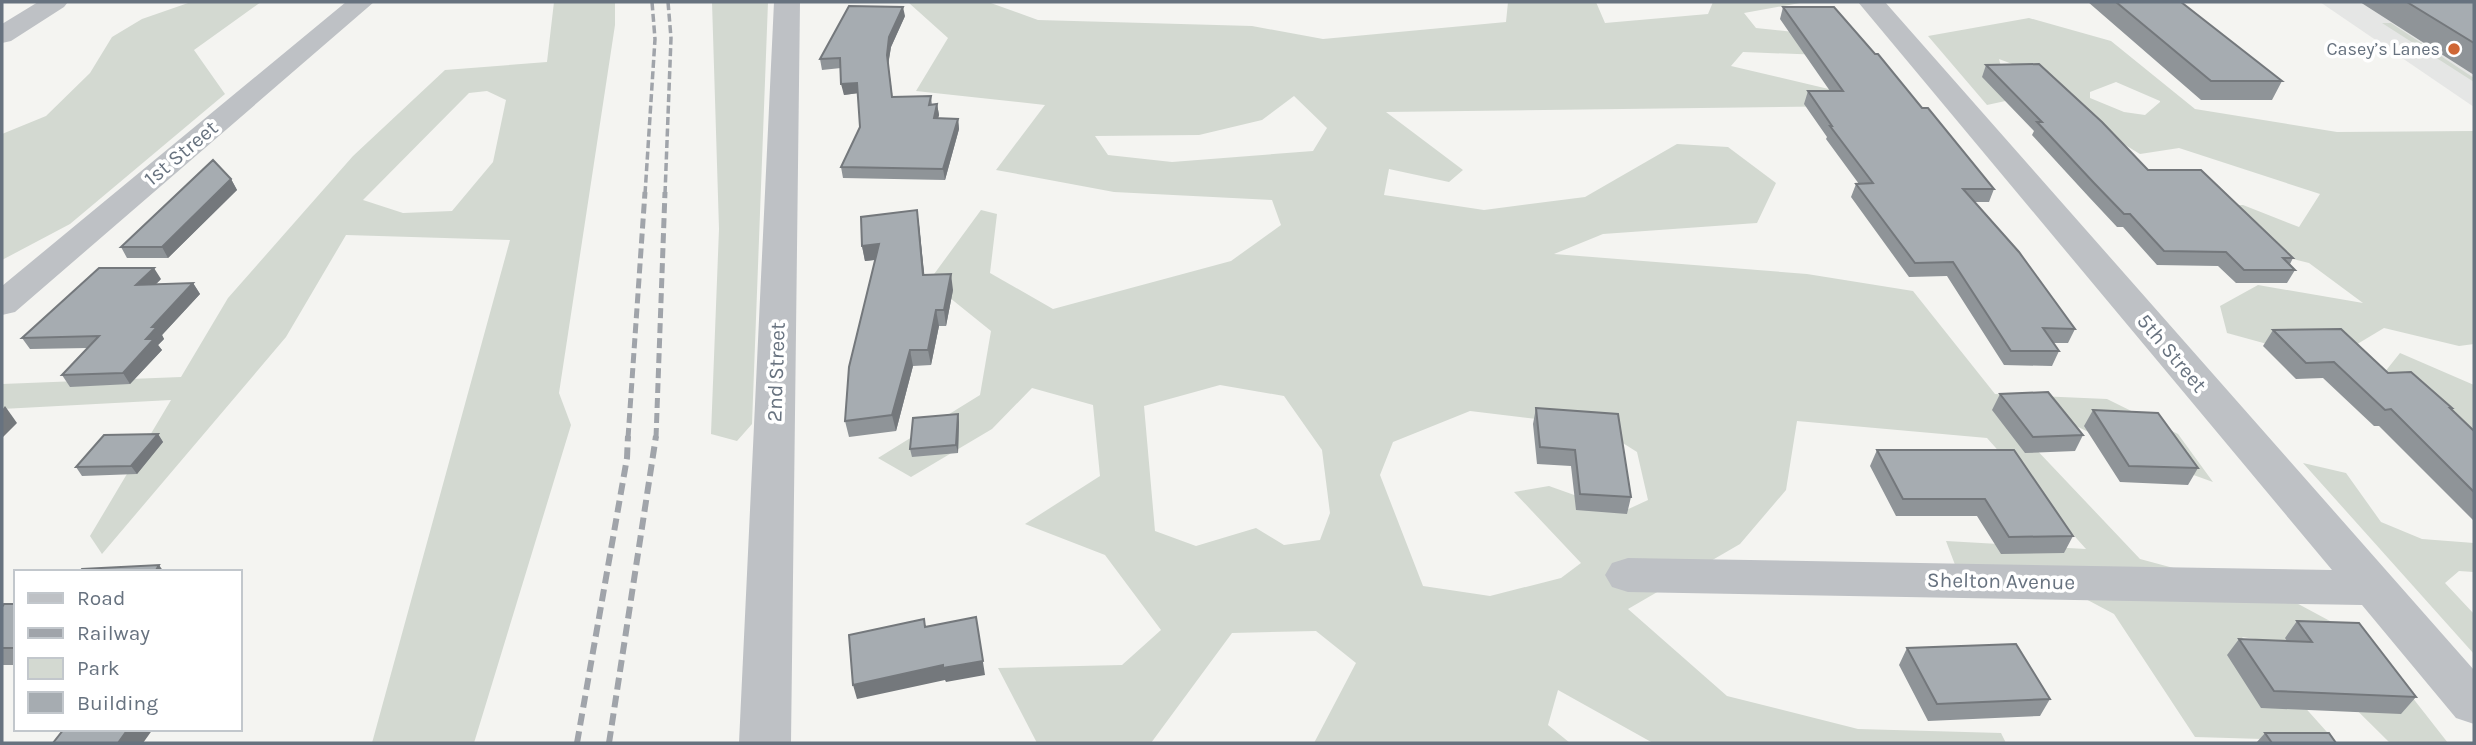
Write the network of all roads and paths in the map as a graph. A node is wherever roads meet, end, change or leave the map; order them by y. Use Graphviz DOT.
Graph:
graph roads {
  1 [pos="55,2"];
  2 [pos="361,2"];
  3 [pos="787,2"];
  4 [pos="1871,2"];
  5 [pos="2,35"];
  6 [pos="2,304"];
  7 [pos="1628,575"];
  8 [pos="2374,588"];
  9 [pos="2474,705"];
  10 [pos="765,743"];
  1 -- 5 [label="street"];
  2 -- 6 [label="street, 1st Street"];
  3 -- 10 [label="street, 2nd Street"];
  4 -- 8 [label="street, 5th Street"];
  7 -- 8 [label="street, Shelton Avenue"];
  8 -- 9 [label="street, 5th Street"];
}
